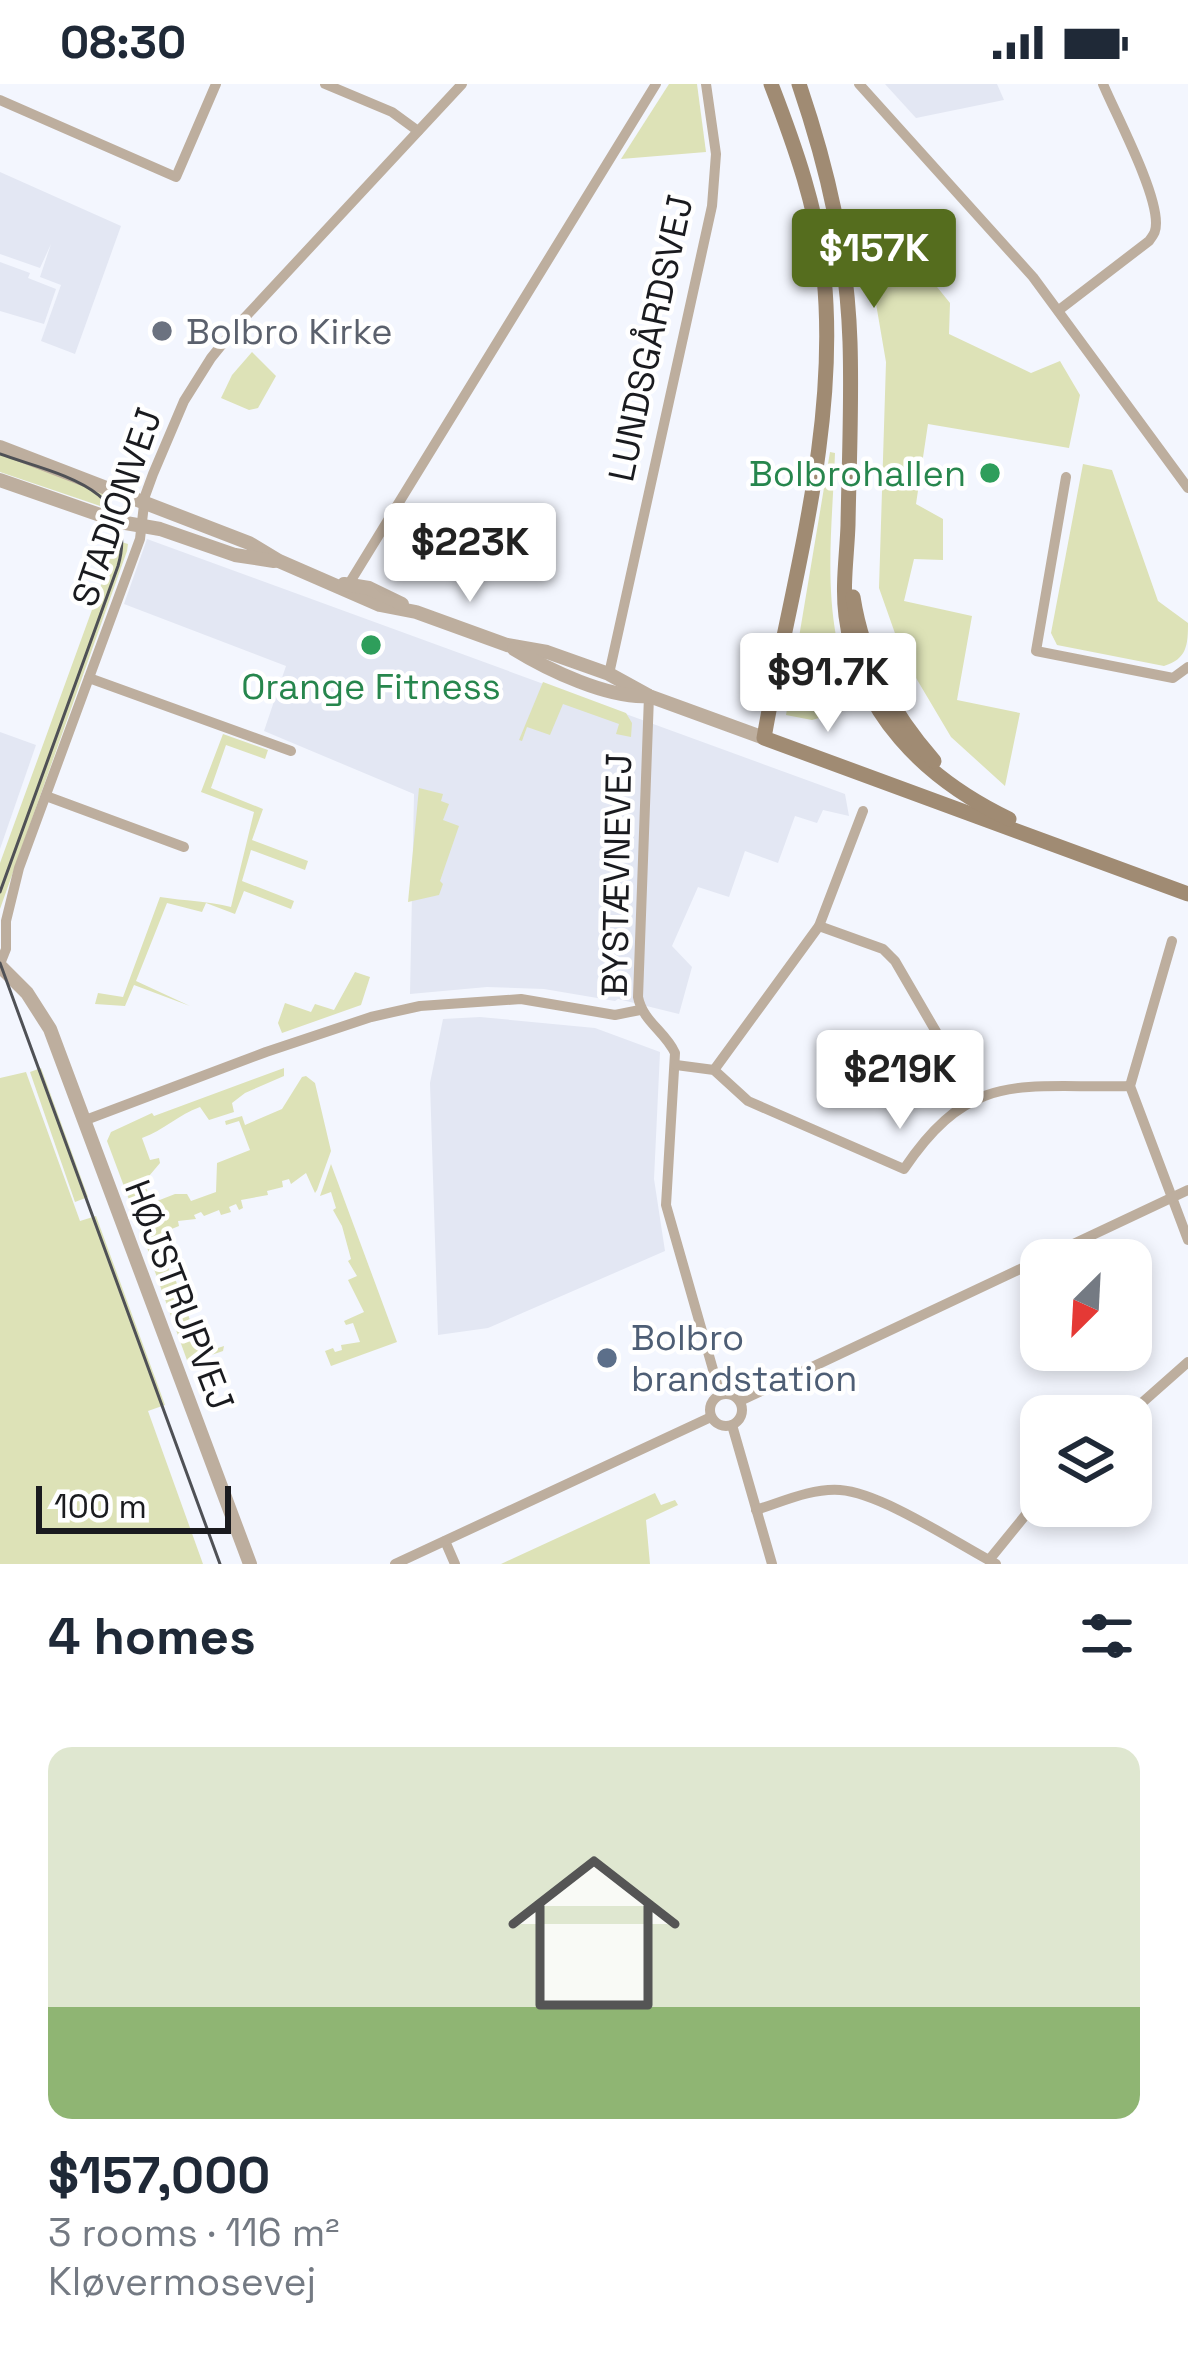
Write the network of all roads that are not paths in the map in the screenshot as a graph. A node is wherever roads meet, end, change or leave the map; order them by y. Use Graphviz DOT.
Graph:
graph roads {
  1 [pos="216,84"];
  2 [pos="326,84"];
  3 [pos="462,84"];
  4 [pos="656,84"];
  5 [pos="706,84"];
  6 [pos="771,84"];
  7 [pos="799,84"];
  8 [pos="859,84"];
  9 [pos="1103,84"];
  10 [pos="0,100"];
  11 [pos="418,131"];
  12 [pos="1059,310"];
  13 [pos="0,447"];
  14 [pos="1066,476"];
  15 [pos="0,479"];
  16 [pos="1188,488"];
  17 [pos="145,502"];
  18 [pos="142,526"];
  19 [pos="279,561"];
  20 [pos="343,585"];
  21 [pos="507,645"];
  22 [pos="1188,667"];
  23 [pos="608,674"];
  24 [pos="89,678"];
  25 [pos="649,696"];
  26 [pos="764,738"];
  27 [pos="291,751"];
  28 [pos="46,796"];
  29 [pos="863,812"];
  30 [pos="184,847"];
  31 [pos="1082,854"];
  32 [pos="1188,891"];
  33 [pos="819,926"];
  34 [pos="1172,941"];
  35 [pos="0,965"];
  36 [pos="0,979"];
  37 [pos="27,993"];
  38 [pos="640,1010"];
  39 [pos="56,1047"];
  40 [pos="676,1065"];
  41 [pos="714,1070"];
  42 [pos="1130,1086"];
  43 [pos="974,1097"];
  44 [pos="83,1120"];
  45 [pos="1188,1190"];
  46 [pos="1170,1198"];
  47 [pos="1188,1240"];
  48 [pos="1188,1362"];
  49 [pos="720,1394"];
  50 [pos="1150,1395"];
  51 [pos="740,1401"];
  52 [pos="711,1417"];
  53 [pos="732,1425"];
  54 [pos="756,1510"];
  55 [pos="1020,1524"];
  56 [pos="445,1541"];
  57 [pos="992,1562"];
  58 [pos="250,1564"];
  59 [pos="395,1564"];
  60 [pos="455,1564"];
  61 [pos="772,1564"];
  1 -- 10 [label="street"];
  2 -- 11 [label="street"];
  3 -- 11 [label="street, STADIONVEJ"];
  4 -- 20 [label="street"];
  5 -- 23 [label="street, LUNDSGÅRDSVEJ"];
  6 -- 26 [label="main road"];
  7 -- 31 [label="main road"];
  8 -- 12 [label="street"];
  9 -- 12 [label="street"];
  11 -- 17 [label="street, STADIONVEJ"];
  12 -- 16 [label="street"];
  13 -- 17 [label="street"];
  14 -- 22 [label="street"];
  15 -- 18 [label="street"];
  17 -- 18 [label="street, STADIONVEJ"];
  17 -- 19 [label="street"];
  18 -- 19 [label="street"];
  18 -- 24 [label="street, STADIONVEJ"];
  19 -- 20 [label="street"];
  20 -- 21 [label="street"];
  21 -- 23 [label="street"];
  21 -- 25 [label="street"];
  23 -- 25 [label="street"];
  24 -- 27 [label="street"];
  24 -- 28 [label="street, STADIONVEJ"];
  25 -- 26 [label="street"];
  25 -- 38 [label="street, BYSTÆVNEVEJ"];
  26 -- 31 [label="main road"];
  28 -- 30 [label="street"];
  28 -- 35 [label="street, STADIONVEJ"];
  29 -- 33 [label="street"];
  31 -- 32 [label="main road"];
  33 -- 41 [label="street"];
  33 -- 43 [label="street"];
  34 -- 42 [label="street"];
  35 -- 37 [label="street, STADIONVEJ"];
  36 -- 37 [label="street"];
  37 -- 39 [label="street, STADIONVEJ"];
  38 -- 40 [label="street, BYSTÆVNEVEJ"];
  38 -- 44 [label="street"];
  39 -- 44 [label="street, HØJSTRUPVEJ"];
  40 -- 41 [label="street"];
  40 -- 49 [label="street"];
  41 -- 43 [label="street"];
  42 -- 43 [label="street"];
  42 -- 46 [label="street"];
  44 -- 58 [label="street, HØJSTRUPVEJ"];
  45 -- 46 [label="street"];
  46 -- 47 [label="street"];
  46 -- 51 [label="street"];
  48 -- 50 [label="street"];
  49 -- 51 [label="street"];
  49 -- 52 [label="street"];
  51 -- 53 [label="street"];
  52 -- 53 [label="street"];
  52 -- 56 [label="street"];
  53 -- 54 [label="street"];
  54 -- 57 [label="street"];
  54 -- 61 [label="street"];
  55 -- 57 [label="street"];
  56 -- 59 [label="street"];
  56 -- 60 [label="street"];
}
